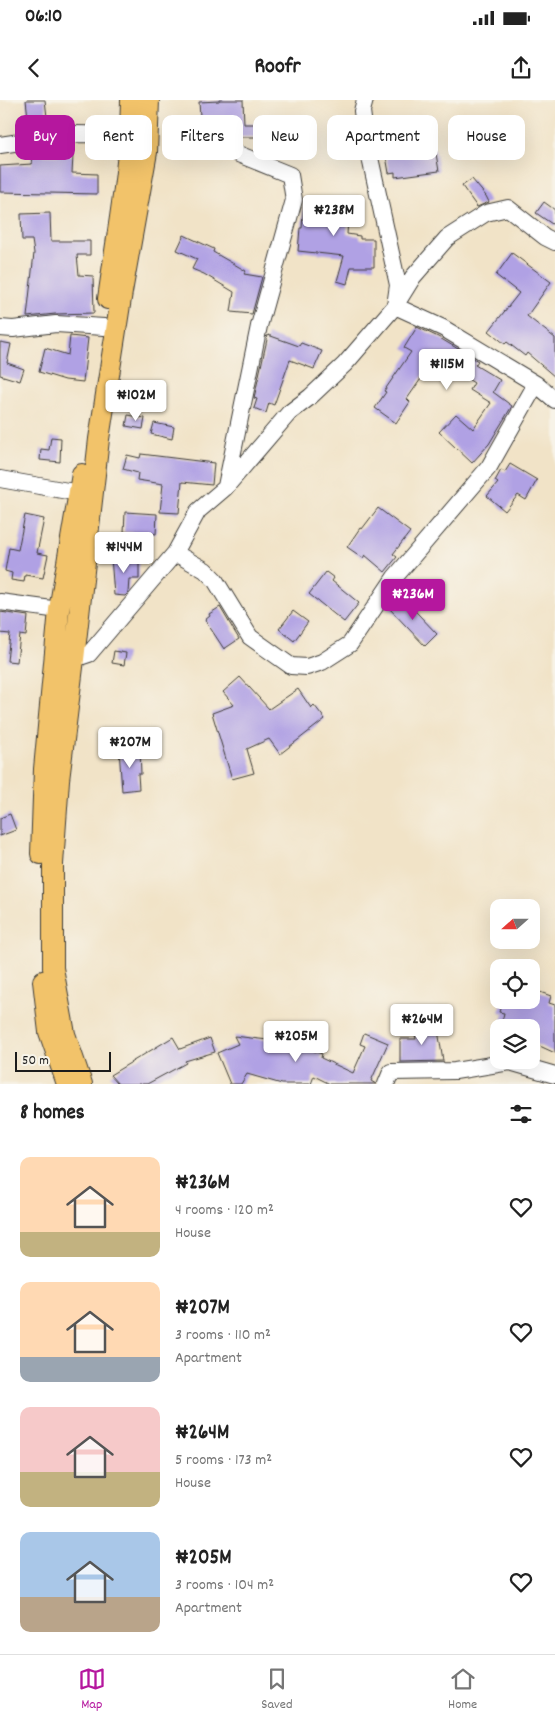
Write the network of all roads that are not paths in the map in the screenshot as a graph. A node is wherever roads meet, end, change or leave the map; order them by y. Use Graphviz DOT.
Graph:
graph roads {
  1 [pos="131,100"];
  2 [pos="149,100"];
  3 [pos="365,100"];
  4 [pos="131,115"];
  5 [pos="85,134"];
  6 [pos="0,145"];
  7 [pos="243,156"];
  8 [pos="128,160"];
  9 [pos="555,242"];
  10 [pos="395,306"];
  11 [pos="104,327"];
  12 [pos="0,328"];
  13 [pos="536,384"];
  14 [pos="555,400"];
  15 [pos="0,479"];
  16 [pos="225,488"];
  17 [pos="79,493"];
  18 [pos="175,553"];
  19 [pos="0,602"];
  20 [pos="59,610"];
  21 [pos="74,659"];
  22 [pos="555,1075"];
  23 [pos="67,1084"];
  24 [pos="82,1084"];
  25 [pos="386,1084"];
  1 -- 4 [label="main road"];
  2 -- 21 [label="main road"];
  3 -- 10 [label="street"];
  5 -- 6 [label="street"];
  7 -- 16 [label="street"];
  8 -- 11 [label="main road"];
  9 -- 10 [label="street"];
  10 -- 13 [label="street"];
  10 -- 16 [label="street"];
  11 -- 12 [label="street"];
  11 -- 17 [label="main road"];
  13 -- 14 [label="street"];
  13 -- 18 [label="street"];
  15 -- 17 [label="street"];
  16 -- 18 [label="street"];
  17 -- 20 [label="main road"];
  18 -- 21 [label="street"];
  19 -- 20 [label="street"];
  20 -- 23 [label="main road"];
  21 -- 24 [label="main road"];
  22 -- 25 [label="street"];
}
